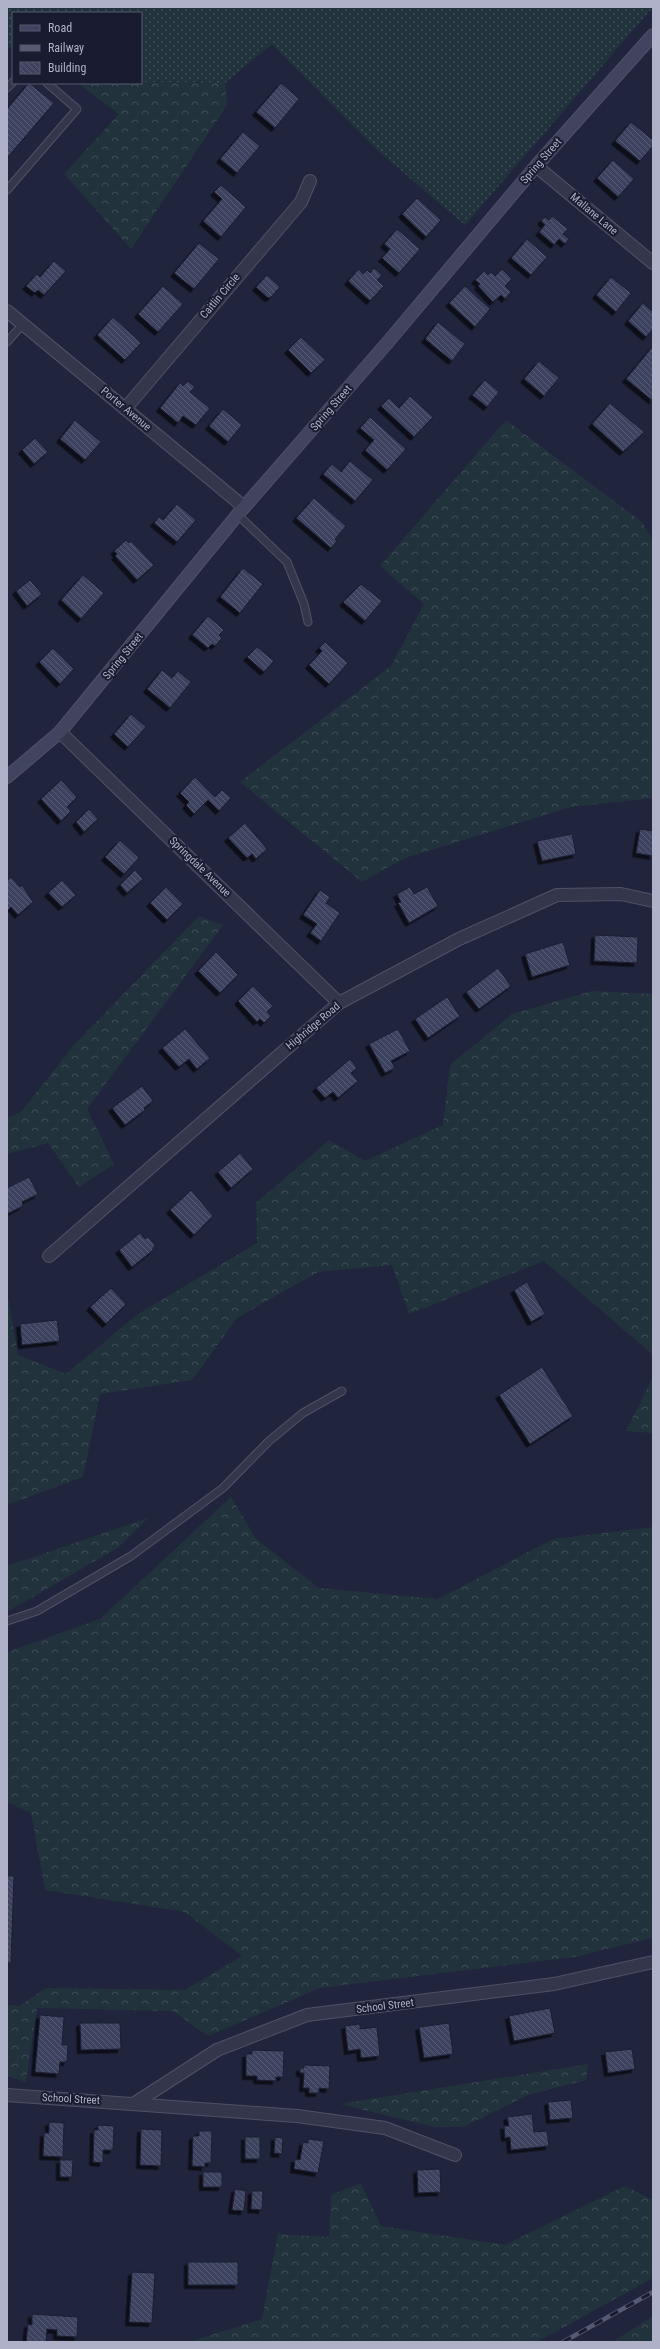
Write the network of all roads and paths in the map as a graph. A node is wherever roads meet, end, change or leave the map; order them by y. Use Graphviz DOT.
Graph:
graph roads {
  1 [pos="653,35"];
  2 [pos="48,84"];
  3 [pos="536,166"];
  4 [pos="310,180"];
  5 [pos="7,190"];
  6 [pos="653,263"];
  7 [pos="7,311"];
  8 [pos="23,324"];
  9 [pos="7,342"];
  10 [pos="125,409"];
  11 [pos="241,511"];
  12 [pos="308,622"];
  13 [pos="60,732"];
  14 [pos="7,777"];
  15 [pos="653,901"];
  16 [pos="339,1003"];
  17 [pos="49,1256"];
  18 [pos="342,1391"];
  19 [pos="7,1621"];
  20 [pos="653,1962"];
  21 [pos="7,2095"];
  22 [pos="135,2103"];
  23 [pos="455,2155"];
  1 -- 3 [label="main road, Spring Street"];
  2 -- 5 [label="lane"];
  3 -- 6 [label="street, Mallane Lane"];
  3 -- 11 [label="main road, Spring Street"];
  4 -- 10 [label="street, Caitlin Circle"];
  7 -- 8 [label="street, Porter Avenue"];
  8 -- 9 [label="lane"];
  8 -- 10 [label="street, Porter Avenue"];
  10 -- 11 [label="street, Porter Avenue"];
  11 -- 12 [label="lane"];
  11 -- 13 [label="main road, Spring Street"];
  13 -- 14 [label="main road, Spring Street"];
  13 -- 16 [label="street, Springdale Avenue"];
  15 -- 16 [label="street, Highridge Road"];
  16 -- 17 [label="street, Highridge Road"];
  18 -- 19 [label="lane"];
  20 -- 22 [label="street, School Street"];
  21 -- 22 [label="street, School Street"];
  22 -- 23 [label="street, School Street"];
}
